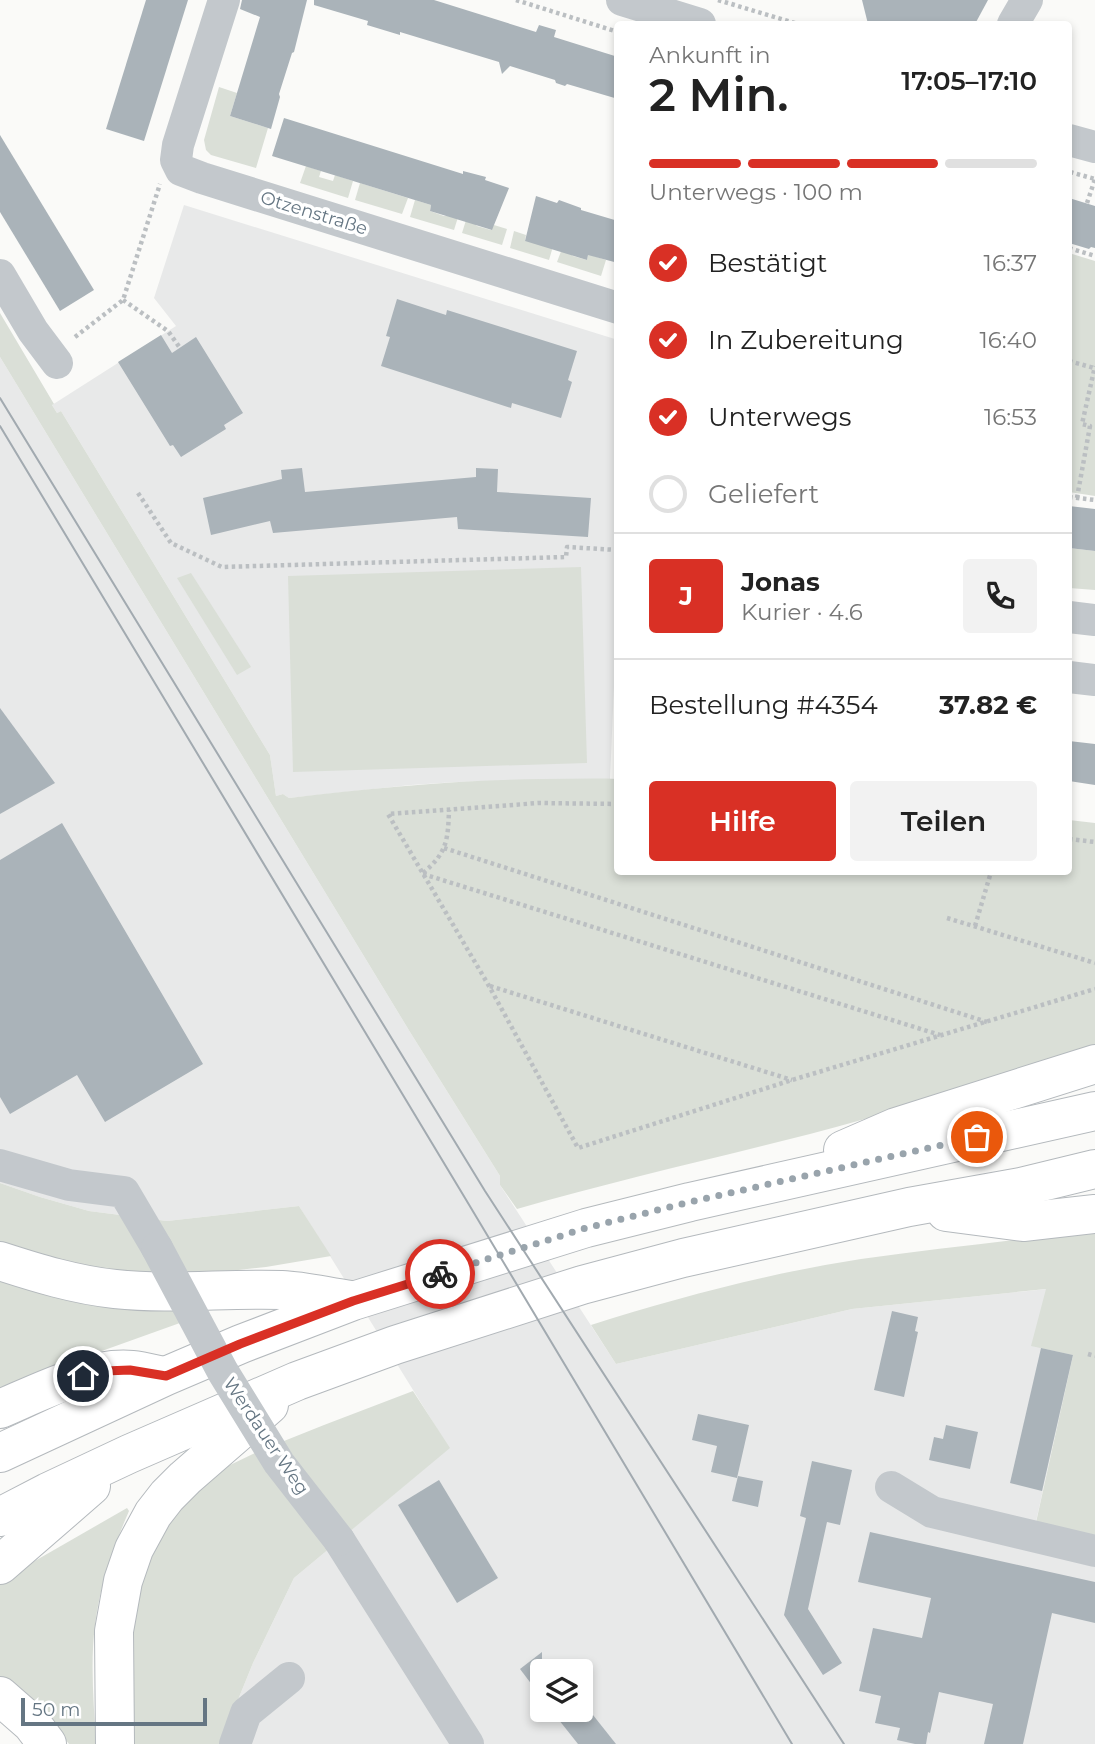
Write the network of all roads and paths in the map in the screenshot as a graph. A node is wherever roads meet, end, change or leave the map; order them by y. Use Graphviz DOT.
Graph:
graph roads {
  1 [pos="224,0"];
  2 [pos="516,0"];
  3 [pos="622,0"];
  4 [pos="718,0"];
  5 [pos="1027,0"];
  6 [pos="690,21"];
  7 [pos="788,21"];
  8 [pos="1015,21"];
  9 [pos="614,31"];
  10 [pos="1072,140"];
  11 [pos="1095,148"];
  12 [pos="1072,173"];
  13 [pos="1095,179"];
  14 [pos="162,180"];
  15 [pos="1087,203"];
  16 [pos="1072,249"];
  17 [pos="1095,256"];
  18 [pos="0,275"];
  19 [pos="123,300"];
  20 [pos="614,307"];
  21 [pos="75,337"];
  22 [pos="180,348"];
  23 [pos="1072,362"];
  24 [pos="57,363"];
  25 [pos="1095,367"];
  26 [pos="1093,427"];
  27 [pos="138,493"];
  28 [pos="1072,497"];
  29 [pos="1077,498"];
  30 [pos="1095,500"];
  31 [pos="614,550"];
  32 [pos="1072,617"];
  33 [pos="1095,620"];
  34 [pos="1072,677"];
  35 [pos="1095,680"];
  36 [pos="614,804"];
  37 [pos="449,810"];
  38 [pos="1072,839"];
  39 [pos="1095,842"];
  40 [pos="444,848"];
  41 [pos="423,874"];
  42 [pos="990,875"];
  43 [pos="947,918"];
  44 [pos="975,926"];
  45 [pos="1095,963"];
  46 [pos="489,986"];
  47 [pos="1095,989"];
  48 [pos="988,1022"];
  49 [pos="942,1036"];
  50 [pos="1095,1064"];
  51 [pos="792,1080"];
  52 [pos="1095,1111"];
  53 [pos="0,1164"];
  54 [pos="1095,1169"];
  55 [pos="792,1179"];
  56 [pos="909,1207"];
  57 [pos="1095,1214"];
  58 [pos="0,1261"];
  59 [pos="353,1301"];
  60 [pos="1088,1354"];
  61 [pos="1095,1356"];
  62 [pos="166,1376"];
  63 [pos="296,1381"];
  64 [pos="0,1409"];
  65 [pos="0,1453"];
  66 [pos="129,1454"];
  67 [pos="891,1487"];
  68 [pos="0,1517"];
  69 [pos="1095,1551"];
  70 [pos="0,1564"];
  71 [pos="289,1678"];
  72 [pos="0,1696"];
  73 [pos="47,1744"];
  74 [pos="115,1744"];
  75 [pos="235,1744"];
  76 [pos="468,1744"];
  1 -- 20 [label="street, Otzenstraße"];
  2 -- 9 [label="path"];
  3 -- 6 [label="street"];
  4 -- 7 [label="path"];
  5 -- 8 [label="street"];
  10 -- 11 [label="street"];
  12 -- 13 [label="path"];
  13 -- 15 [label="path"];
  14 -- 19 [label="path"];
  16 -- 17 [label="path"];
  18 -- 24 [label="street"];
  19 -- 21 [label="path"];
  19 -- 22 [label="path"];
  23 -- 25 [label="path"];
  25 -- 26 [label="path"];
  26 -- 29 [label="path"];
  27 -- 31 [label="path"];
  28 -- 29 [label="path"];
  29 -- 30 [label="path"];
  32 -- 33 [label="street"];
  34 -- 35 [label="street"];
  36 -- 37 [label="path"];
  37 -- 40 [label="path"];
  37 -- 41 [label="path"];
  38 -- 39 [label="path"];
  40 -- 41 [label="path"];
  40 -- 48 [label="path"];
  41 -- 46 [label="path"];
  41 -- 49 [label="path"];
  42 -- 44 [label="path"];
  43 -- 44 [label="path"];
  44 -- 45 [label="path"];
  46 -- 51 [label="path"];
  46 -- 51 [label="path"];
  47 -- 48 [label="path"];
  48 -- 49 [label="path"];
  49 -- 51 [label="path"];
  50 -- 55 [label="highway"];
  52 -- 55 [label="highway"];
  53 -- 76 [label="street, Werdauer Weg, bridge"];
  54 -- 56 [label="highway"];
  55 -- 59 [label="highway"];
  56 -- 57 [label="highway"];
  56 -- 63 [label="highway"];
  58 -- 59 [label="highway"];
  59 -- 62 [label="highway"];
  60 -- 61 [label="path"];
  62 -- 64 [label="highway"];
  62 -- 65 [label="highway"];
  63 -- 66 [label="highway"];
  63 -- 74 [label="highway"];
  66 -- 68 [label="highway"];
  66 -- 70 [label="highway"];
  67 -- 69 [label="street"];
  71 -- 75 [label="street"];
  72 -- 73 [label="highway"];
}
